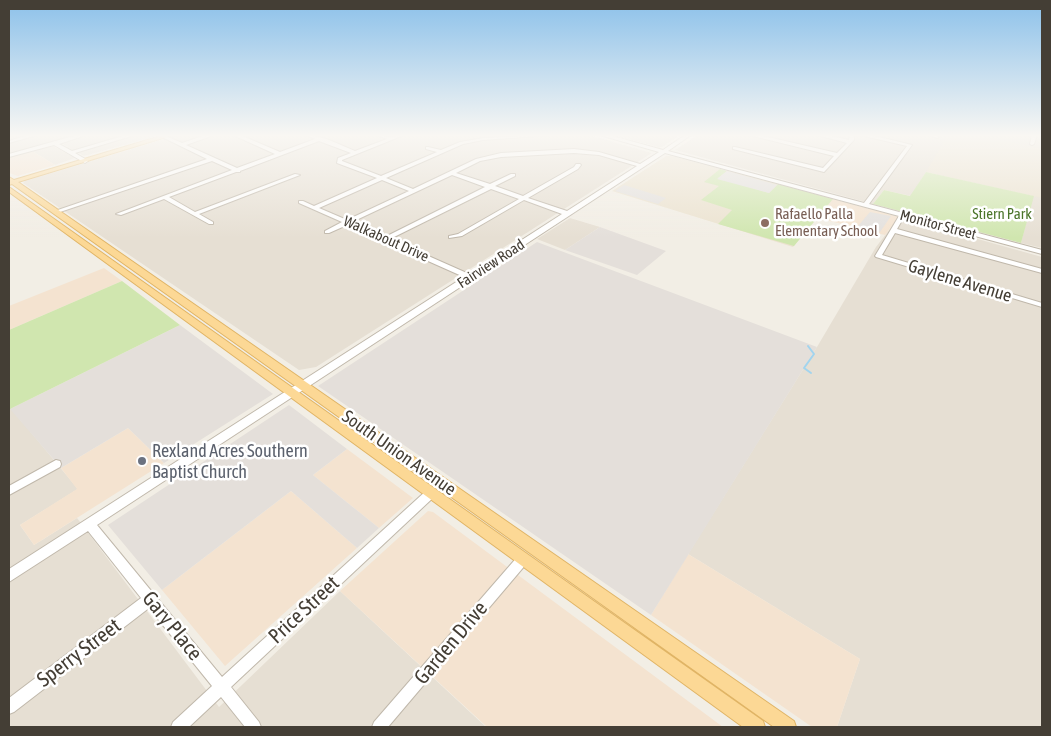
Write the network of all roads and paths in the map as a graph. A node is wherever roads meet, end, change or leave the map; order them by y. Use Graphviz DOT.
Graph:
graph roads {
  1 [pos="56,169"];
  2 [pos="181,169"];
  3 [pos="234,169"];
  4 [pos="242,169"];
  5 [pos="359,169"];
  6 [pos="402,169"];
  7 [pos="460,169"];
  8 [pos="574,169"];
  9 [pos="637,169"];
  10 [pos="729,169"];
  11 [pos="892,169"];
  12 [pos="238,171"];
  13 [pos="452,173"];
  14 [pos="296,175"];
  15 [pos="513,175"];
  16 [pos="382,178"];
  17 [pos="9,183"];
  18 [pos="489,186"];
  19 [pos="414,191"];
  20 [pos="164,197"];
  21 [pos="524,198"];
  22 [pos="300,202"];
  23 [pos="866,206"];
  24 [pos="314,208"];
  25 [pos="55,212"];
  26 [pos="119,214"];
  27 [pos="194,214"];
  28 [pos="568,214"];
  29 [pos="902,215"];
  30 [pos="348,222"];
  31 [pos="212,223"];
  32 [pos="893,230"];
  33 [pos="327,232"];
  34 [pos="451,237"];
  35 [pos="386,239"];
  36 [pos="1042,252"];
  37 [pos="125,267"];
  38 [pos="1042,271"];
  39 [pos="470,277"];
  40 [pos="1042,305"];
  41 [pos="297,390"];
  42 [pos="362,443"];
  43 [pos="56,464"];
  44 [pos="434,478"];
  45 [pos="9,491"];
  46 [pos="431,493"];
  47 [pos="89,524"];
  48 [pos="523,559"];
  49 [pos="9,576"];
  50 [pos="150,599"];
  51 [pos="619,608"];
  52 [pos="222,687"];
  53 [pos="9,707"];
  54 [pos="178,727"];
  55 [pos="254,727"];
  56 [pos="379,727"];
  57 [pos="757,727"];
  58 [pos="788,727"];
  1 -- 17 [label="main road"];
  2 -- 25 [label="street"];
  3 -- 12 [label="street"];
  4 -- 12 [label="street"];
  5 -- 16 [label="street"];
  6 -- 16 [label="street"];
  7 -- 13 [label="street"];
  8 -- 21 [label="street"];
  9 -- 28 [label="street, Fairview Road"];
  10 -- 23 [label="street, Monitor Street"];
  11 -- 23 [label="street"];
  12 -- 20 [label="street"];
  13 -- 18 [label="street"];
  13 -- 19 [label="street"];
  14 -- 27 [label="street"];
  15 -- 18 [label="street"];
  16 -- 19 [label="street"];
  16 -- 24 [label="street"];
  17 -- 25 [label="main road, South Union Avenue"];
  17 -- 37 [label="main road"];
  18 -- 21 [label="street"];
  18 -- 35 [label="street"];
  19 -- 30 [label="street"];
  20 -- 26 [label="street"];
  20 -- 27 [label="street"];
  21 -- 28 [label="street"];
  21 -- 34 [label="street"];
  22 -- 24 [label="street, Walkabout Drive"];
  23 -- 29 [label="street, Monitor Street"];
  24 -- 30 [label="street, Walkabout Drive"];
  25 -- 37 [label="main road, South Union Avenue"];
  27 -- 31 [label="street"];
  28 -- 39 [label="street, Fairview Road"];
  29 -- 32 [label="street"];
  29 -- 36 [label="street, Monitor Street"];
  30 -- 33 [label="street"];
  30 -- 35 [label="street, Walkabout Drive"];
  32 -- 38 [label="street"];
  32 -- 40 [label="street, Gaylene Avenue"];
  35 -- 39 [label="street, Walkabout Drive"];
  37 -- 41 [label="main road, South Union Avenue"];
  37 -- 41 [label="main road, South Union Avenue"];
  39 -- 41 [label="street, Fairview Road"];
  41 -- 42 [label="main road, South Union Avenue"];
  41 -- 44 [label="main road, South Union Avenue"];
  41 -- 47 [label="street, Fairview Road"];
  42 -- 44 [label="main road"];
  42 -- 46 [label="main road, South Union Avenue"];
  43 -- 45 [label="street"];
  44 -- 51 [label="main road, South Union Avenue"];
  46 -- 48 [label="main road, South Union Avenue"];
  46 -- 52 [label="street, Price Street"];
  47 -- 49 [label="street, Fairview Road"];
  47 -- 50 [label="street, Gary Place"];
  48 -- 51 [label="main road"];
  48 -- 56 [label="street, Garden Drive"];
  48 -- 57 [label="main road, South Union Avenue"];
  50 -- 52 [label="street, Gary Place"];
  50 -- 53 [label="street, Sperry Street"];
  51 -- 58 [label="main road, South Union Avenue"];
  52 -- 54 [label="street, Price Street"];
  52 -- 55 [label="street, Gary Place"];
}
